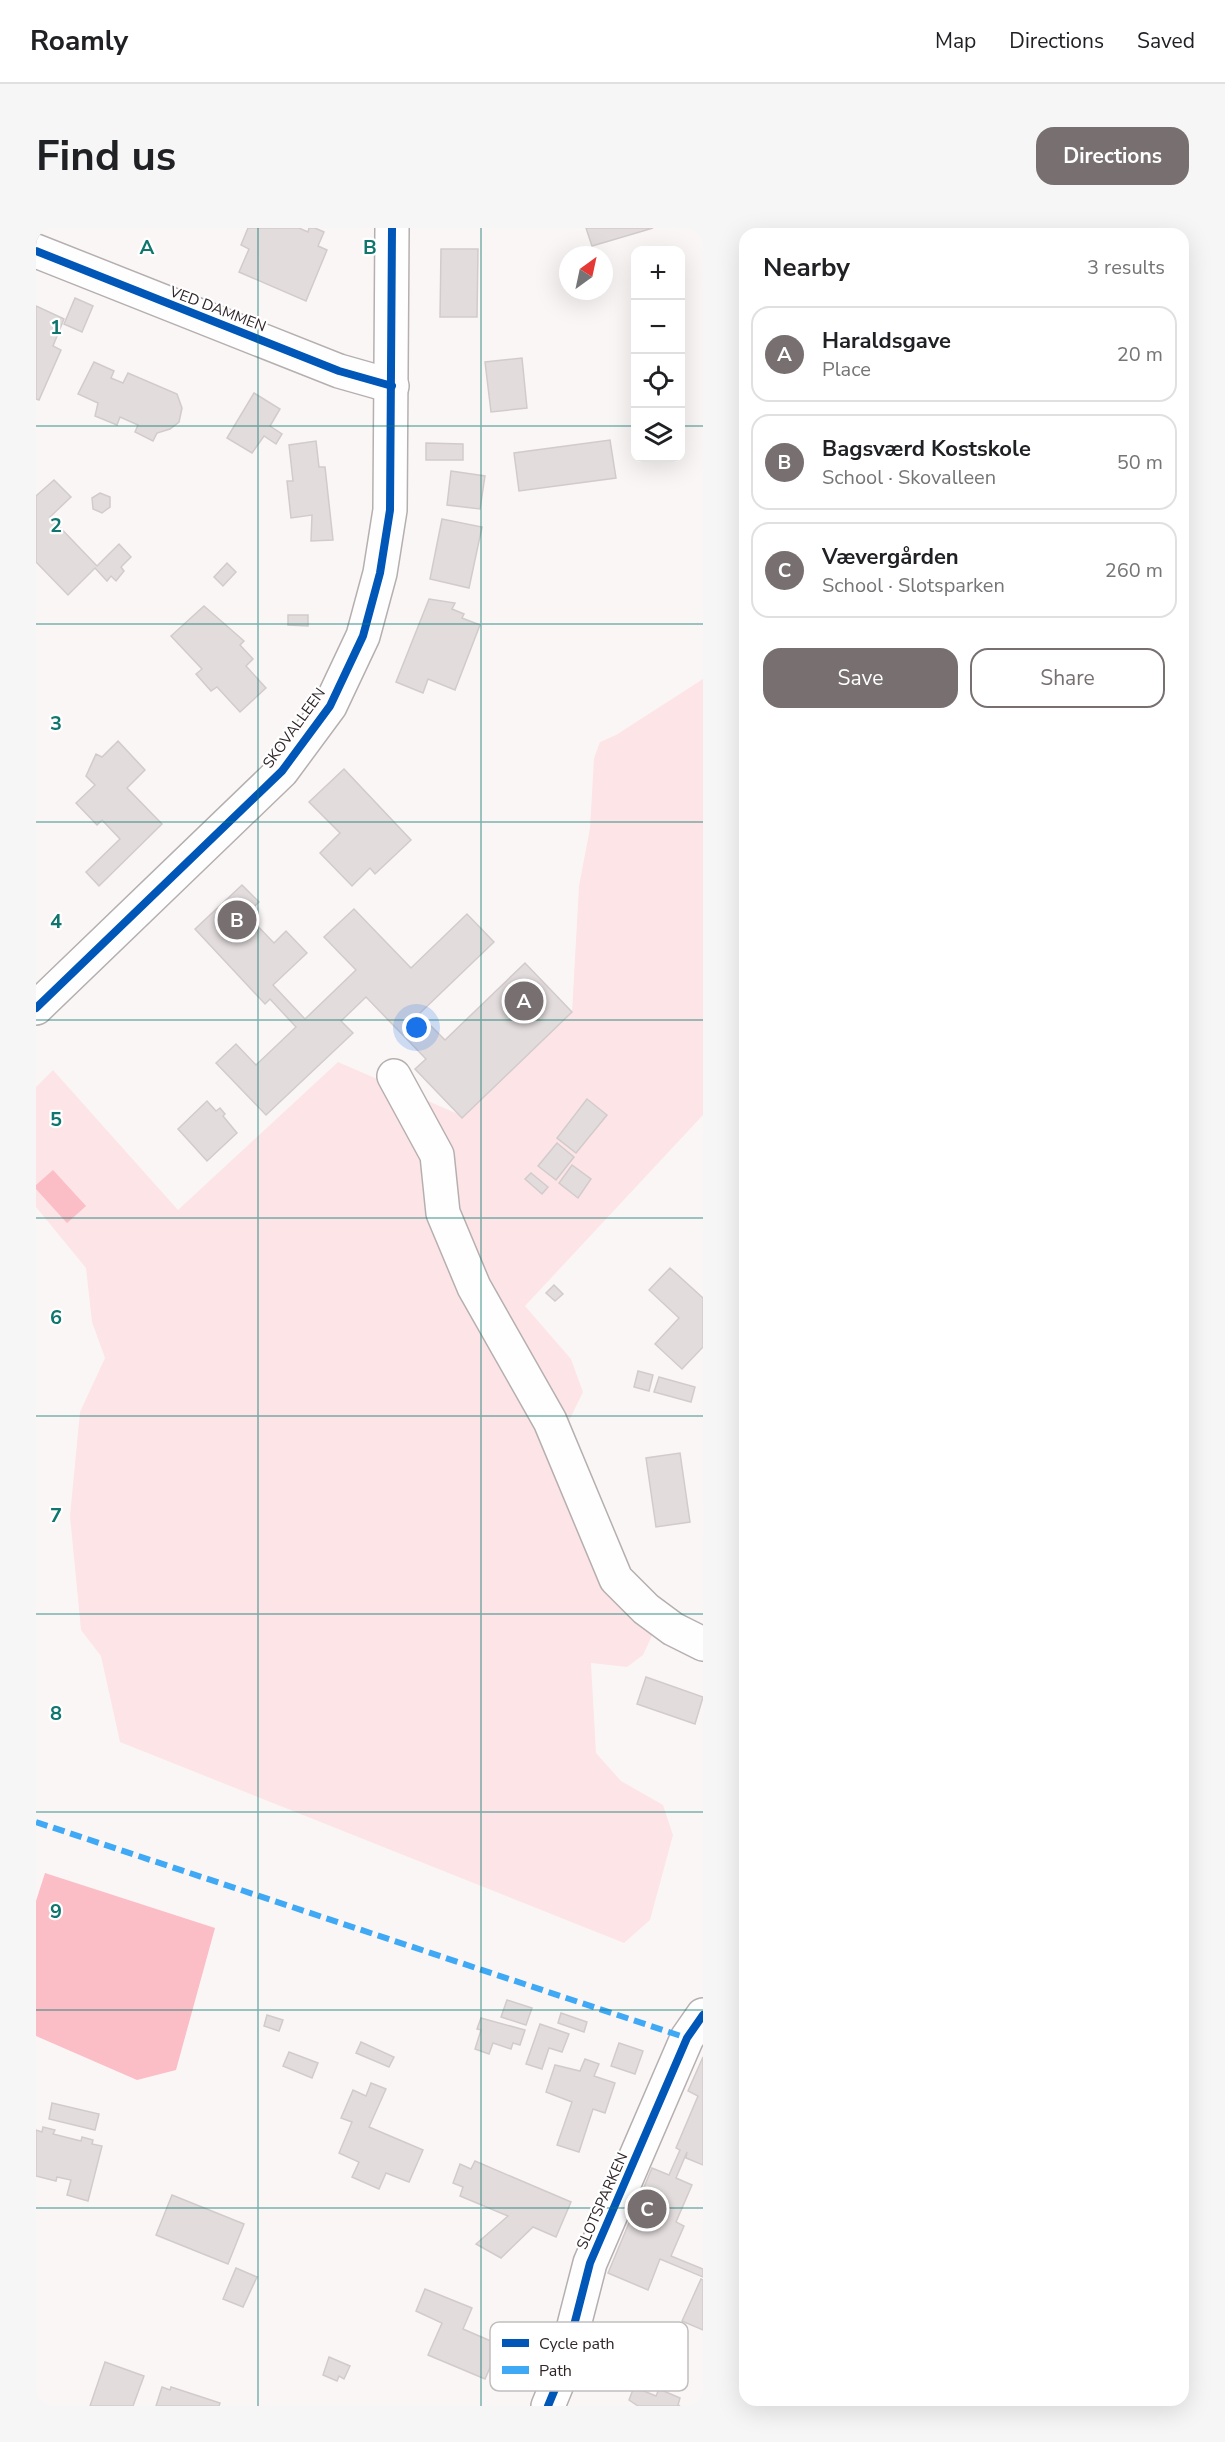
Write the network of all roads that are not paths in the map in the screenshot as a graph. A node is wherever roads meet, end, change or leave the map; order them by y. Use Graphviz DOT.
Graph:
graph roads {
  1 [pos="393,228"];
  2 [pos="36,251"];
  3 [pos="392,386"];
  4 [pos="36,1008"];
  5 [pos="394,1076"];
  6 [pos="703,1644"];
  7 [pos="703,2015"];
  8 [pos="575,2322"];
  9 [pos="554,2391"];
  10 [pos="548,2406"];
  1 -- 3 [label="street, SKOVALLEEN"];
  2 -- 3 [label="street, VED DAMMEN"];
  3 -- 4 [label="street, SKOVALLEEN"];
  5 -- 6 [label="street"];
  7 -- 8 [label="street, SLOTSPARKEN"];
  9 -- 10 [label="street, SLOTSPARKEN"];
}
